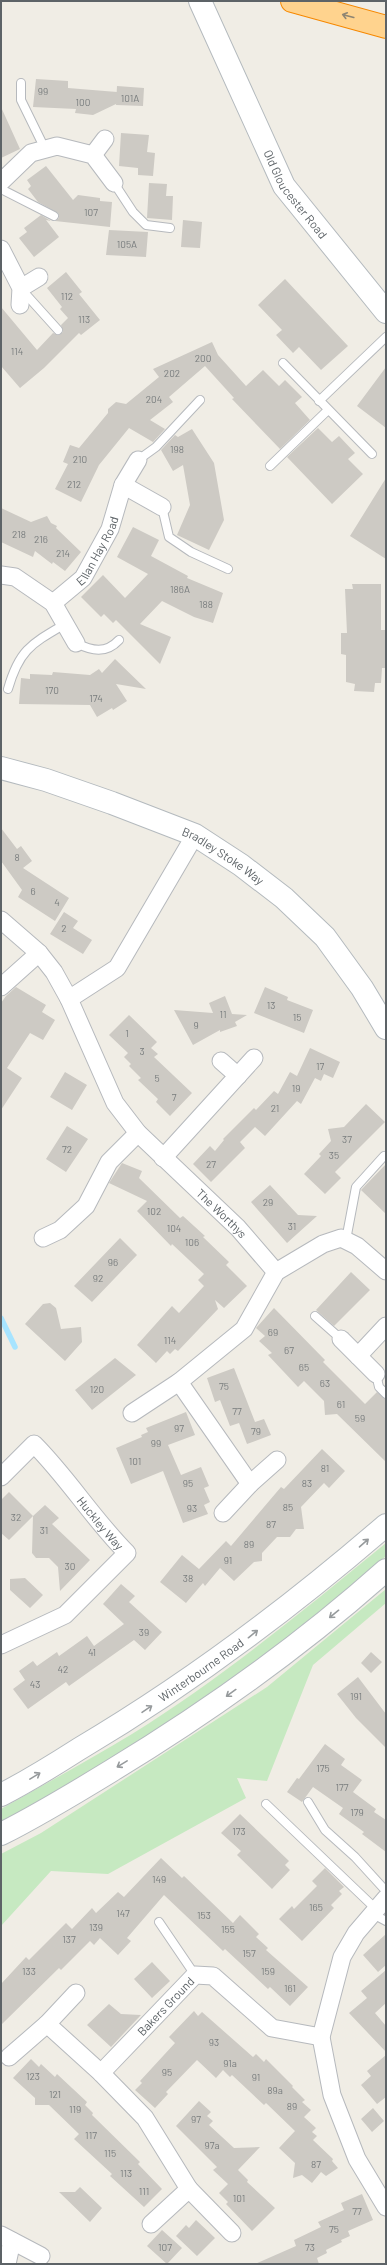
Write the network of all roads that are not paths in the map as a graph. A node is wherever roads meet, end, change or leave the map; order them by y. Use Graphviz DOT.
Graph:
graph roads {
  1 [pos="200,1"];
  2 [pos="292,1"];
  3 [pos="386,27"];
  4 [pos="21,83"];
  5 [pos="105,139"];
  6 [pos="45,149"];
  7 [pos="93,155"];
  8 [pos="1,182"];
  9 [pos="114,183"];
  10 [pos="1,190"];
  11 [pos="54,216"];
  12 [pos="170,228"];
  13 [pos="1,249"];
  14 [pos="39,277"];
  15 [pos="21,288"];
  16 [pos="20,305"];
  17 [pos="386,312"];
  18 [pos="58,330"];
  19 [pos="386,337"];
  20 [pos="283,363"];
  21 [pos="200,400"];
  22 [pos="320,401"];
  23 [pos="328,410"];
  24 [pos="372,454"];
  25 [pos="138,460"];
  26 [pos="270,466"];
  27 [pos="124,485"];
  28 [pos="162,507"];
  29 [pos="228,569"];
  30 [pos="1,575"];
  31 [pos="53,603"];
  32 [pos="65,624"];
  33 [pos="119,640"];
  34 [pos="76,643"];
  35 [pos="8,689"];
  36 [pos="1,768"];
  37 [pos="195,835"];
  38 [pos="1,920"];
  39 [pos="39,953"];
  40 [pos="1,987"];
  41 [pos="69,999"];
  42 [pos="386,1028"];
  43 [pos="254,1058"];
  44 [pos="221,1061"];
  45 [pos="238,1076"];
  46 [pos="138,1133"];
  47 [pos="384,1156"];
  48 [pos="163,1158"];
  49 [pos="43,1238"];
  50 [pos="346,1240"];
  51 [pos="386,1271"];
  52 [pos="276,1272"];
  53 [pos="315,1316"];
  54 [pos="386,1326"];
  55 [pos="341,1339"];
  56 [pos="358,1356"];
  57 [pos="376,1374"];
  58 [pos="179,1382"];
  59 [pos="386,1394"];
  60 [pos="132,1413"];
  61 [pos="277,1460"];
  62 [pos="1,1477"];
  63 [pos="250,1484"];
  64 [pos="224,1513"];
  65 [pos="386,1524"];
  66 [pos="386,1570"];
  67 [pos="1,1645"];
  68 [pos="1,1795"];
  69 [pos="308,1802"];
  70 [pos="266,1804"];
  71 [pos="1,1834"];
  72 [pos="386,1891"];
  73 [pos="380,1911"];
  74 [pos="159,1922"];
  75 [pos="195,1975"];
  76 [pos="76,1993"];
  77 [pos="47,2024"];
  78 [pos="322,2037"];
  79 [pos="9,2057"];
  80 [pos="101,2073"];
  81 [pos="189,2189"];
  82 [pos="386,2207"];
  83 [pos="151,2224"];
  84 [pos="232,2233"];
  85 [pos="6,2238"];
  86 [pos="40,2256"];
  87 [pos="7,2264"];
  1 -- 17 [label="main road, Old Gloucester Road"];
  3 -- 2 [label="highway, one-way"];
  4 -- 6 [label="lane"];
  5 -- 7 [label="street"];
  6 -- 7 [label="street"];
  6 -- 8 [label="street"];
  7 -- 9 [label="street"];
  9 -- 12 [label="lane"];
  10 -- 11 [label="lane"];
  13 -- 15 [label="street"];
  14 -- 15 [label="street"];
  15 -- 16 [label="street"];
  15 -- 18 [label="lane"];
  19 -- 22 [label="lane"];
  20 -- 22 [label="lane"];
  21 -- 25 [label="lane"];
  22 -- 23 [label="lane"];
  23 -- 24 [label="lane"];
  23 -- 26 [label="lane"];
  25 -- 27 [label="street, Ellan Hay Road"];
  27 -- 28 [label="street"];
  27 -- 31 [label="street, Ellan Hay Road"];
  28 -- 29 [label="lane"];
  30 -- 31 [label="street"];
  31 -- 32 [label="street"];
  32 -- 34 [label="street"];
  32 -- 35 [label="lane"];
  33 -- 34 [label="lane"];
  36 -- 37 [label="main road, Bradley Stoke Way"];
  37 -- 41 [label="street"];
  37 -- 42 [label="main road, Bradley Stoke Way"];
  38 -- 39 [label="street, The Worthys"];
  39 -- 40 [label="street"];
  39 -- 41 [label="street, The Worthys"];
  41 -- 46 [label="street, The Worthys"];
  43 -- 45 [label="street"];
  44 -- 45 [label="street"];
  45 -- 48 [label="street"];
  46 -- 48 [label="street, The Worthys"];
  46 -- 49 [label="street"];
  47 -- 50 [label="lane"];
  48 -- 52 [label="street, The Worthys"];
  50 -- 51 [label="street"];
  50 -- 52 [label="street"];
  52 -- 58 [label="street"];
  53 -- 55 [label="lane"];
  54 -- 56 [label="street"];
  55 -- 56 [label="street"];
  56 -- 57 [label="street"];
  57 -- 59 [label="lane"];
  58 -- 60 [label="street"];
  58 -- 63 [label="street"];
  61 -- 63 [label="street"];
  62 -- 67 [label="street, Huckley Way"];
  63 -- 64 [label="street"];
  68 -- 65 [label="main road, Winterbourne Road, one-way"];
  66 -- 71 [label="main road, one-way"];
  69 -- 72 [label="lane"];
  70 -- 73 [label="lane"];
  73 -- 78 [label="street"];
  74 -- 75 [label="lane"];
  75 -- 78 [label="street, Bakers Ground"];
  75 -- 80 [label="street, Bakers Ground"];
  76 -- 77 [label="street"];
  77 -- 79 [label="street"];
  77 -- 80 [label="street"];
  78 -- 82 [label="street"];
  80 -- 81 [label="street"];
  81 -- 83 [label="street"];
  81 -- 84 [label="street"];
  85 -- 86 [label="street"];
  85 -- 87 [label="street"];
}
